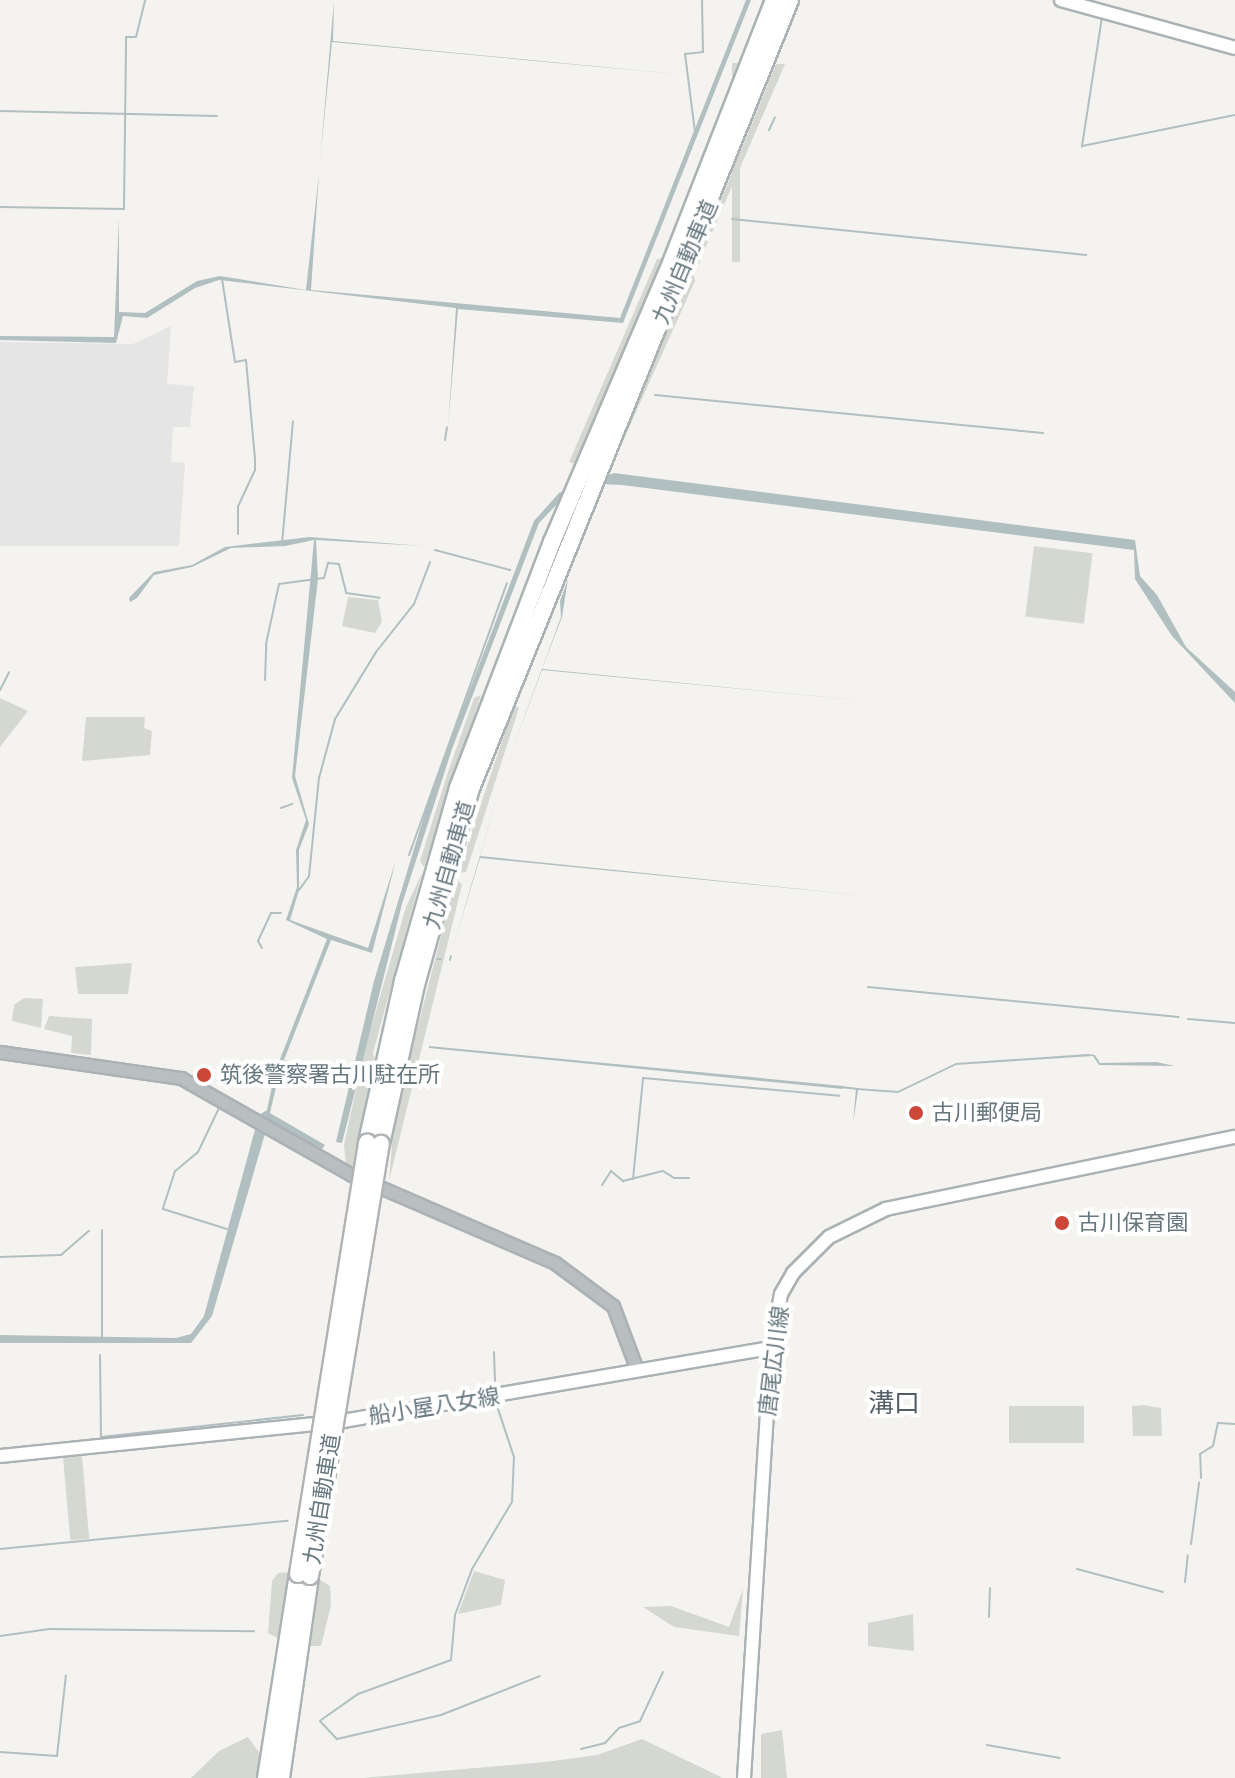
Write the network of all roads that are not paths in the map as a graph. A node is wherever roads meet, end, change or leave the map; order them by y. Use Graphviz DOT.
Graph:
graph roads {
  1 [pos="774,0"];
  2 [pos="790,0"];
  3 [pos="1061,0"];
  4 [pos="1235,48"];
  5 [pos="594,459"];
  6 [pos="0,1052"];
  7 [pos="1235,1137"];
  8 [pos="771,1348"];
  9 [pos="637,1370"];
  10 [pos="0,1456"];
  11 [pos="297,1628"];
  12 [pos="266,1778"];
  13 [pos="281,1778"];
  14 [pos="744,1778"];
  1 -- 5 [label="highway, 九州自動車道"];
  2 -- 5 [label="highway, 九州自動車道"];
  3 -- 4 [label="main road"];
  5 -- 11 [label="highway, 九州自動車道, bridge"];
  6 -- 9 [label="street"];
  7 -- 8 [label="main road, 唐尾広川線"];
  8 -- 9 [label="main road, 船小屋八女線"];
  8 -- 14 [label="main road, 唐尾広川線"];
  9 -- 10 [label="main road, 船小屋八女線"];
  11 -- 12 [label="highway, 九州自動車道"];
  11 -- 13 [label="highway, 九州自動車道"];
}
